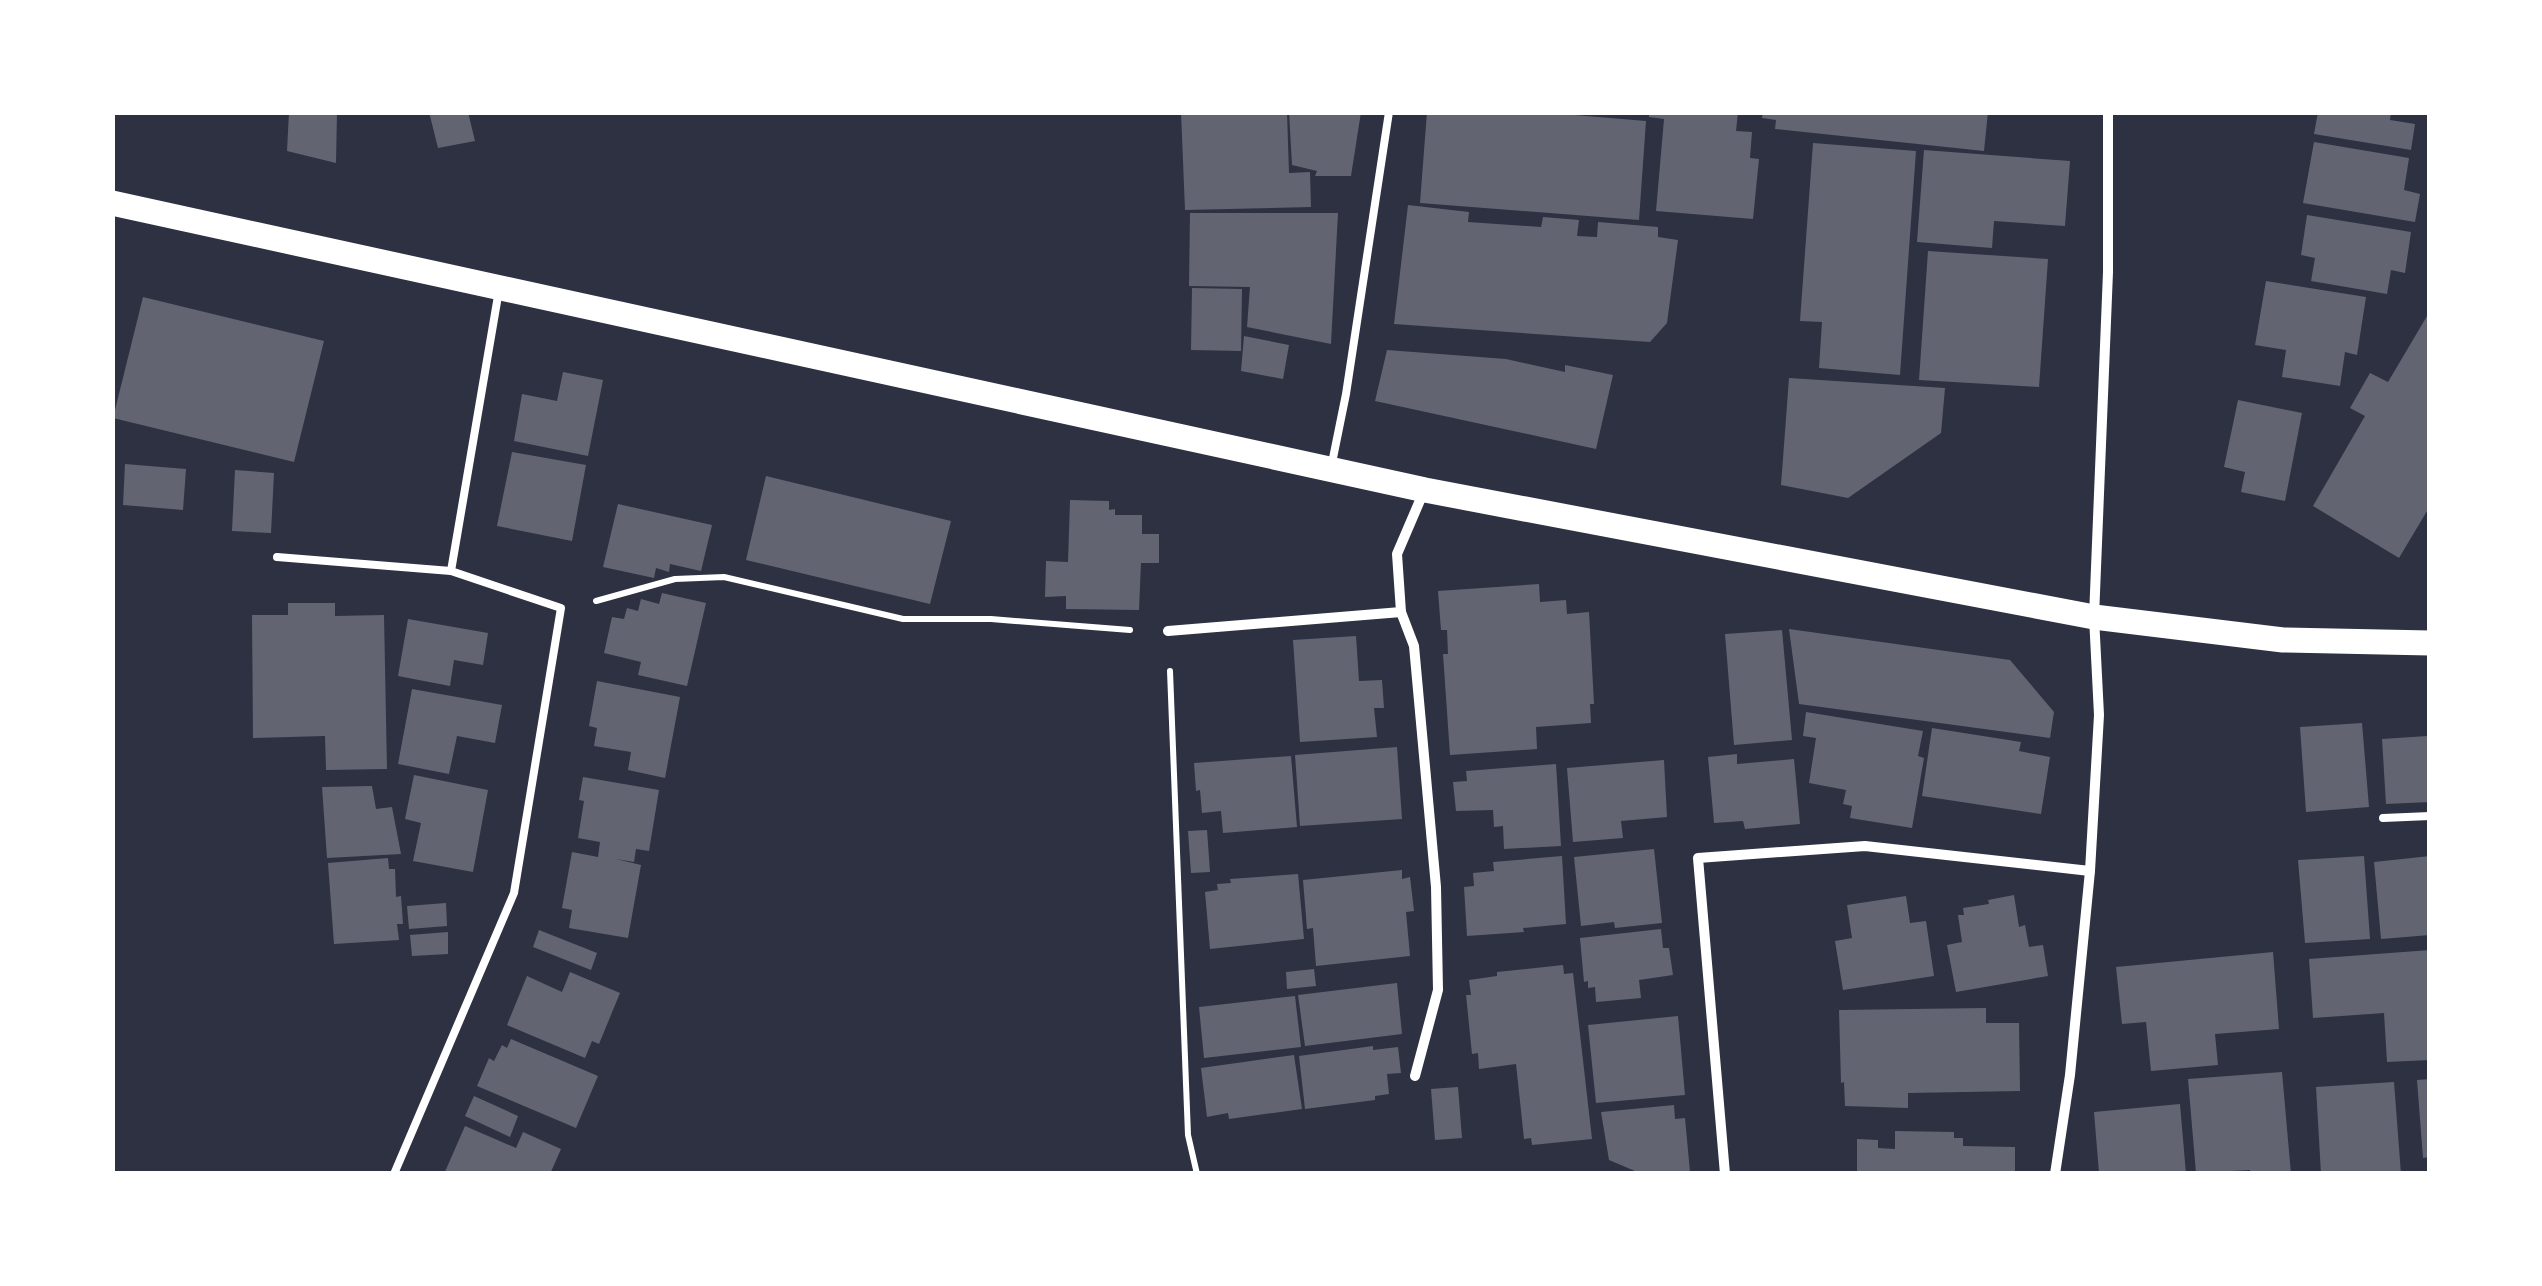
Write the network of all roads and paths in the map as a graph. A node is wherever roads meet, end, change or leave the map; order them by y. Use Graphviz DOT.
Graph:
graph roads {
  1 [pos="1389,112"];
  2 [pos="2108,112"];
  3 [pos="112,204"];
  4 [pos="499,287"];
  5 [pos="1330,471"];
  6 [pos="1425,490"];
  7 [pos="277,557"];
  8 [pos="451,572"];
  9 [pos="561,608"];
  10 [pos="1401,612"];
  11 [pos="2094,617"];
  12 [pos="1168,632"];
  13 [pos="2430,643"];
  14 [pos="2430,816"];
  15 [pos="2383,818"];
  16 [pos="2090,870"];
  17 [pos="1415,1076"];
  18 [pos="394,1174"];
  19 [pos="1197,1174"];
  20 [pos="1725,1174"];
  21 [pos="2054,1174"];
  1 -- 5 [label="lane"];
  2 -- 11 [label="street"];
  3 -- 4 [label="main road"];
  4 -- 5 [label="main road"];
  4 -- 8 [label="lane"];
  5 -- 6 [label="main road"];
  6 -- 10 [label="street"];
  6 -- 11 [label="main road"];
  7 -- 8 [label="lane"];
  8 -- 9 [label="lane"];
  9 -- 12 [label="path"];
  9 -- 18 [label="lane"];
  10 -- 12 [label="street"];
  10 -- 17 [label="street"];
  11 -- 13 [label="main road"];
  11 -- 16 [label="street"];
  12 -- 19 [label="path"];
  14 -- 15 [label="lane"];
  16 -- 20 [label="street"];
  16 -- 21 [label="street"];
}
